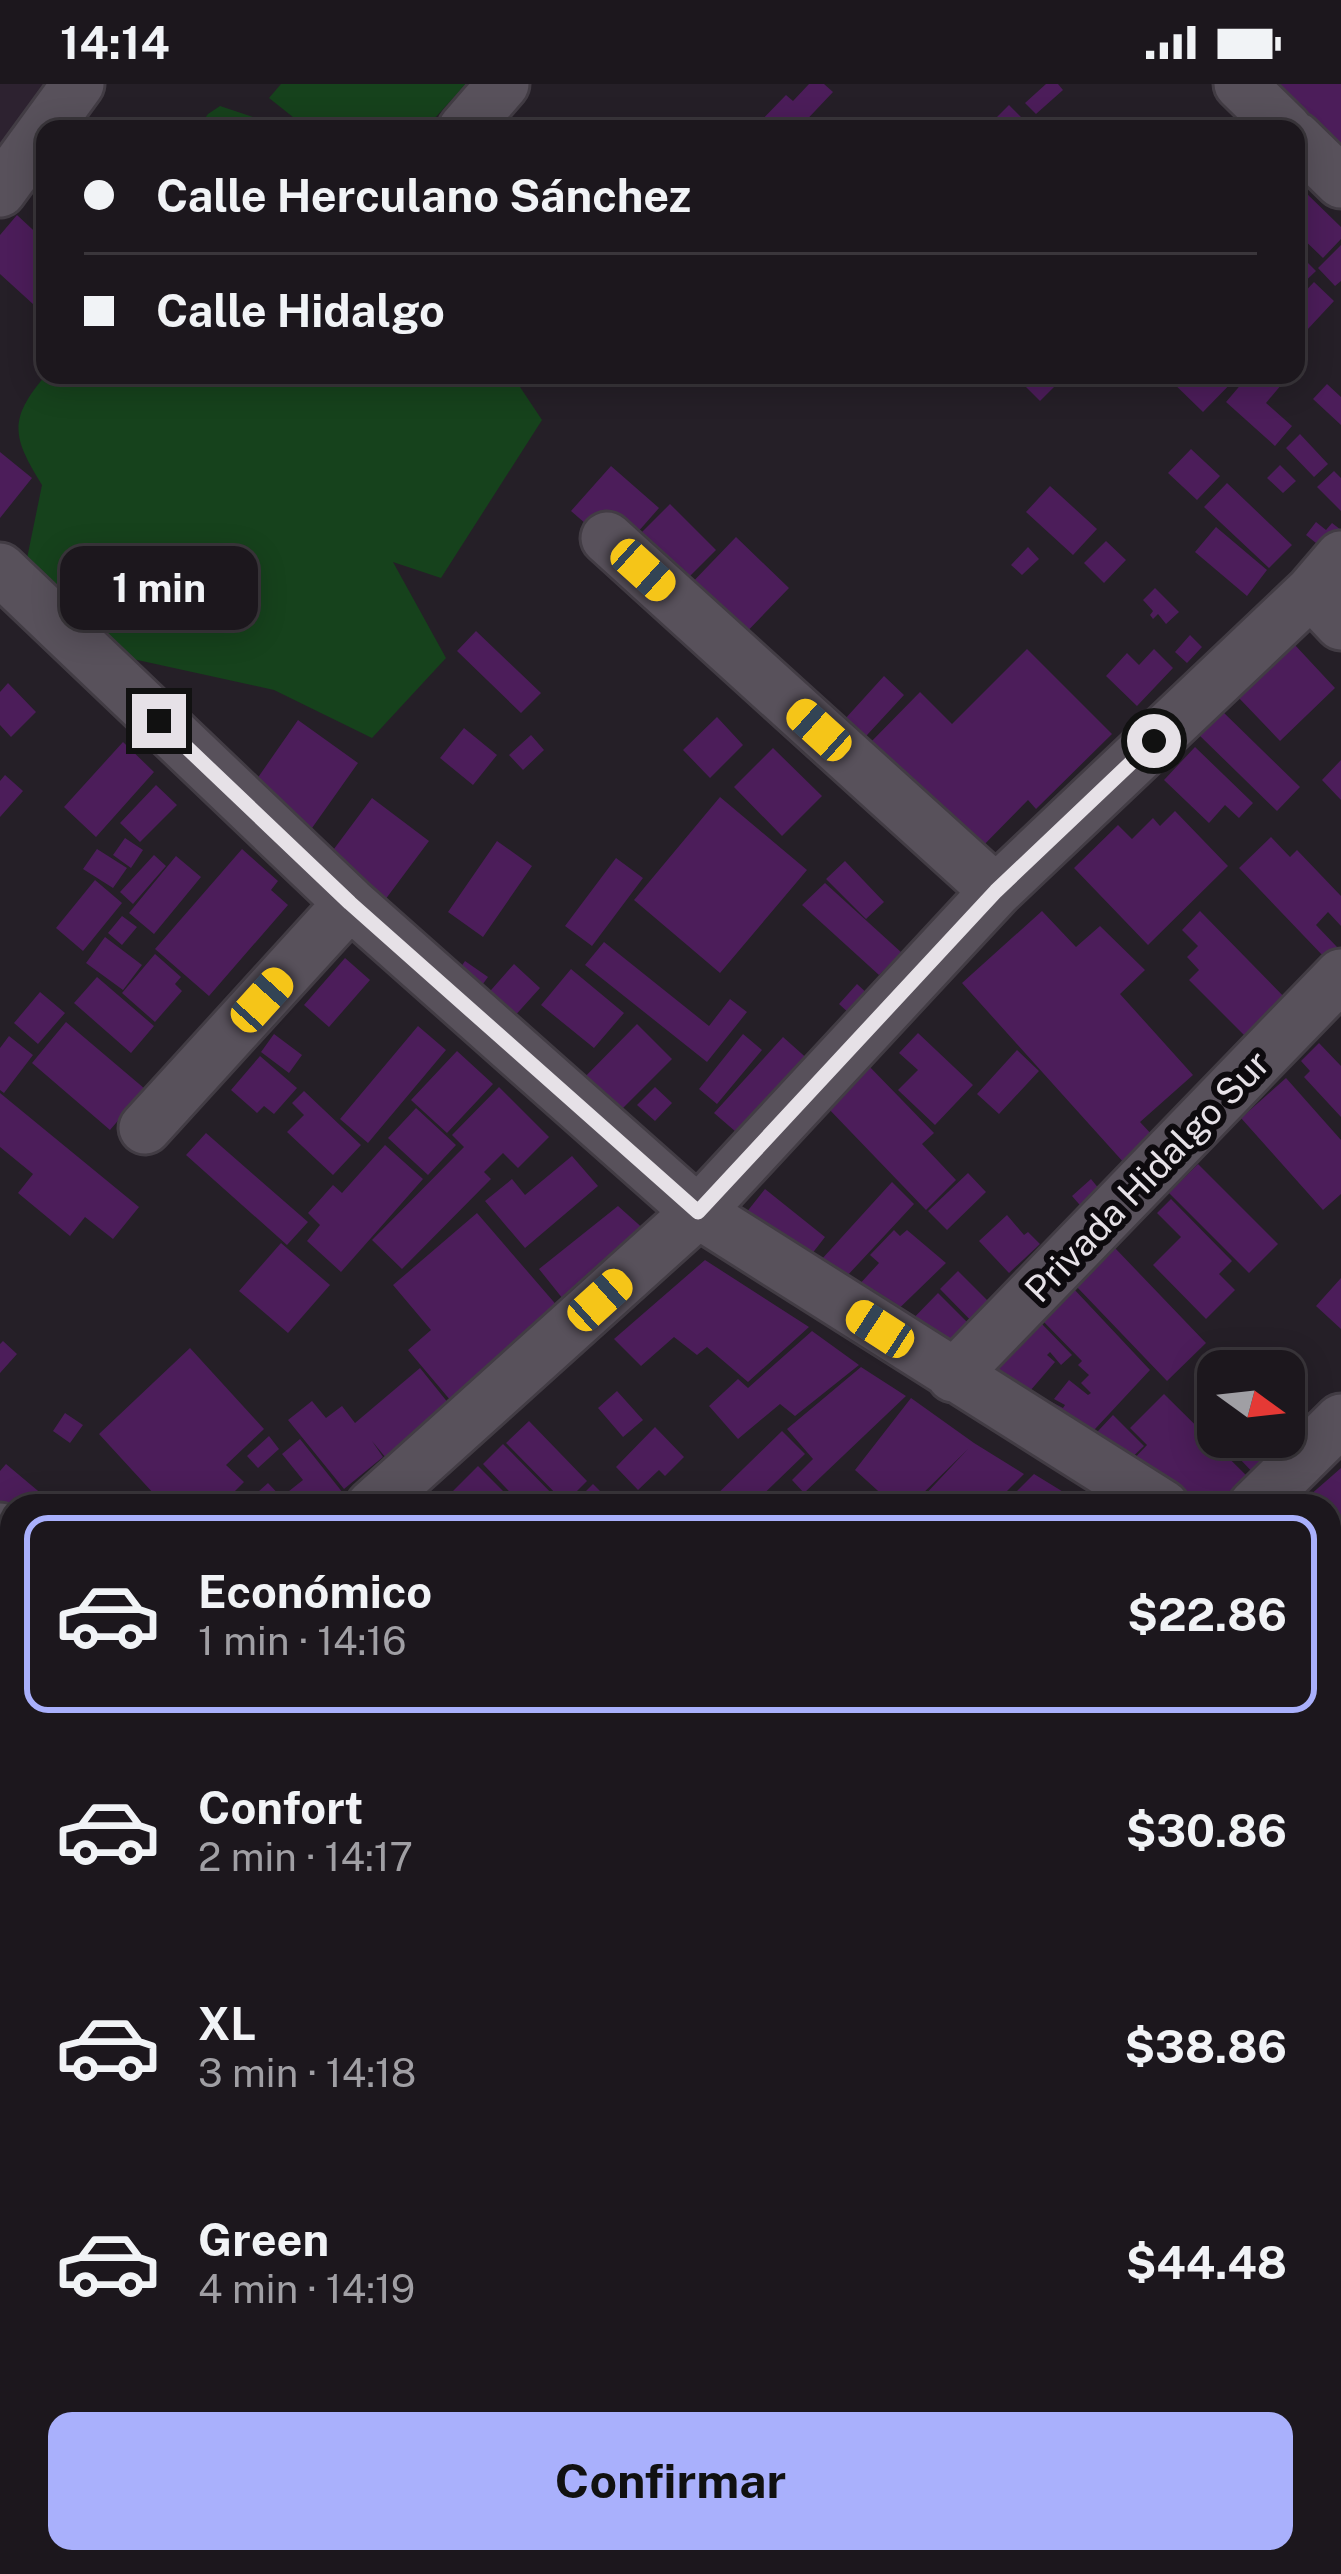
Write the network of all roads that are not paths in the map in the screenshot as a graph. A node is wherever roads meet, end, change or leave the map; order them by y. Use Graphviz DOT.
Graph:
graph roads {
  1 [pos="78,84"];
  2 [pos="503,84"];
  3 [pos="1240,84"];
  4 [pos="52,120"];
  5 [pos="472,120"];
  6 [pos="1277,120"];
  7 [pos="36,142"];
  8 [pos="1305,147"];
  9 [pos="1341,182"];
  10 [pos="0,191"];
  11 [pos="607,538"];
  12 [pos="0,569"];
  13 [pos="1331,591"];
  14 [pos="996,891"];
  15 [pos="350,903"];
  16 [pos="1341,975"];
  17 [pos="145,1128"];
  18 [pos="698,1212"];
  19 [pos="953,1376"];
  20 [pos="1341,1420"];
  21 [pos="385,1494"];
  22 [pos="1143,1494"];
  23 [pos="1265,1494"];
  1 -- 4 [label="street"];
  2 -- 5 [label="street"];
  3 -- 6 [label="street"];
  7 -- 10 [label="street"];
  8 -- 9 [label="street"];
  11 -- 14 [label="street"];
  12 -- 15 [label="street"];
  13 -- 14 [label="street"];
  14 -- 18 [label="street"];
  15 -- 17 [label="street"];
  15 -- 18 [label="street"];
  16 -- 19 [label="street, Privada Hidalgo Sur"];
  18 -- 19 [label="street"];
  18 -- 21 [label="street"];
  19 -- 22 [label="street"];
  20 -- 23 [label="street"];
}
